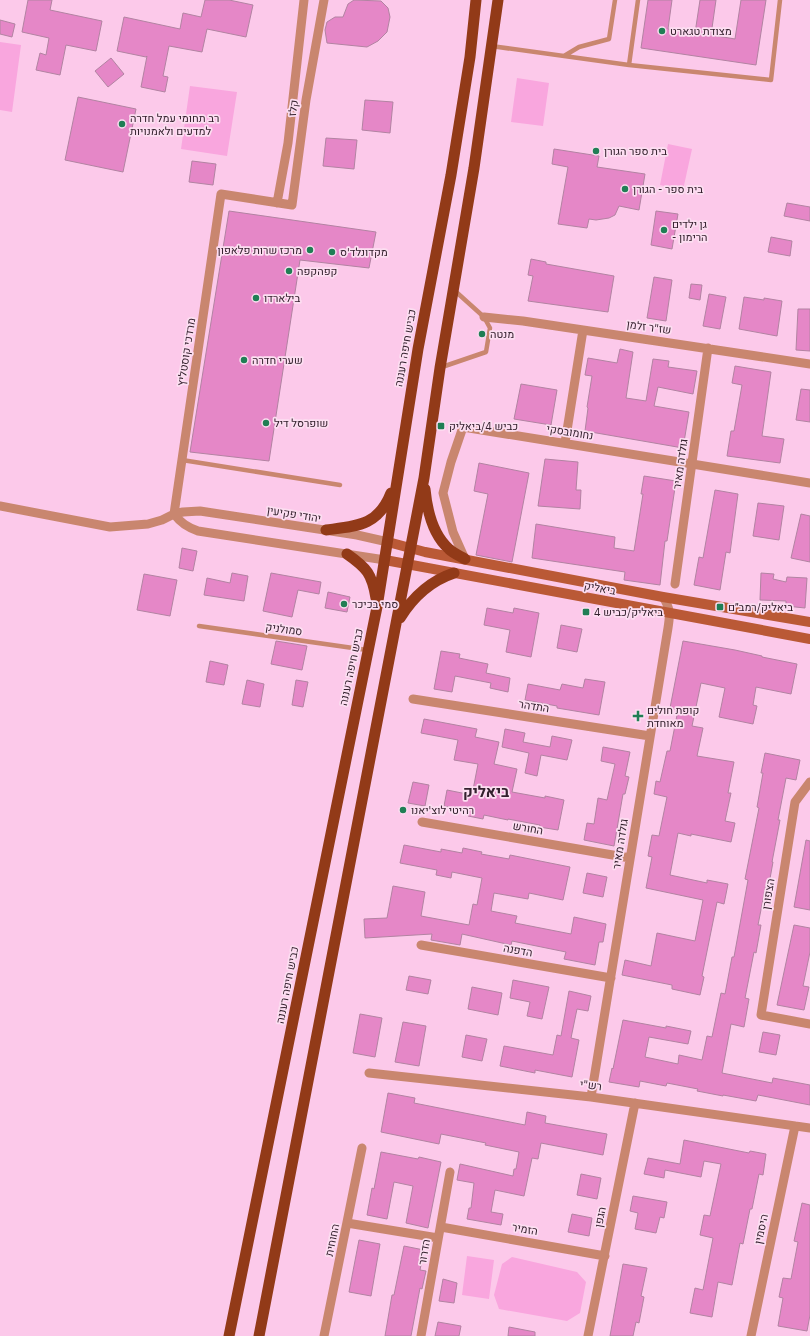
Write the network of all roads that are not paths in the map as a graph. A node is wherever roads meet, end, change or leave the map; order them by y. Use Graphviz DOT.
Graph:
graph roads {
  1 [pos="304,0"];
  2 [pos="324,0"];
  3 [pos="476,0"];
  4 [pos="498,0"];
  5 [pos="615,0"];
  6 [pos="638,0"];
  7 [pos="780,0"];
  8 [pos="491,46"];
  9 [pos="564,56"];
  10 [pos="629,65"];
  11 [pos="221,194"];
  12 [pos="277,203"];
  13 [pos="454,289"];
  14 [pos="484,317"];
  15 [pos="583,330"];
  16 [pos="708,348"];
  17 [pos="810,364"];
  18 [pos="440,368"];
  19 [pos="565,443"];
  20 [pos="182,460"];
  21 [pos="692,464"];
  22 [pos="397,475"];
  23 [pos="424,478"];
  24 [pos="810,483"];
  25 [pos="340,485"];
  26 [pos="0,506"];
  27 [pos="174,514"];
  28 [pos="326,530"];
  29 [pos="388,542"];
  30 [pos="410,548"];
  31 [pos="347,554"];
  32 [pos="465,559"];
  33 [pos="384,560"];
  34 [pos="408,564"];
  35 [pos="454,573"];
  36 [pos="675,584"];
  37 [pos="663,597"];
  38 [pos="377,607"];
  39 [pos="670,613"];
  40 [pos="810,622"];
  41 [pos="396,624"];
  42 [pos="198,626"];
  43 [pos="810,639"];
  44 [pos="367,650"];
  45 [pos="413,699"];
  46 [pos="650,736"];
  47 [pos="810,782"];
  48 [pos="422,822"];
  49 [pos="630,858"];
  50 [pos="421,945"];
  51 [pos="611,978"];
  52 [pos="810,1024"];
  53 [pos="369,1073"];
  54 [pos="591,1097"];
  55 [pos="635,1103"];
  56 [pos="795,1126"];
  57 [pos="810,1128"];
  58 [pos="362,1148"];
  59 [pos="450,1172"];
  60 [pos="347,1223"];
  61 [pos="440,1227"];
  62 [pos="438,1238"];
  63 [pos="605,1256"];
  64 [pos="229,1336"];
  65 [pos="259,1336"];
  66 [pos="324,1336"];
  67 [pos="421,1336"];
  68 [pos="588,1336"];
  69 [pos="751,1336"];
  1 -- 12 [label="street, קלז"];
  2 -- 12 [label="street, קלז"];
  3 -- 22 [label="highway, כביש חיפה רעננה"];
  4 -- 8 [label="highway"];
  5 -- 9 [label="lane"];
  6 -- 10 [label="lane"];
  7 -- 10 [label="lane"];
  8 -- 9 [label="lane"];
  8 -- 13 [label="highway"];
  9 -- 10 [label="lane"];
  11 -- 12 [label="street, קלז"];
  11 -- 20 [label="street, מרדכי קוסטליץ"];
  13 -- 14 [label="lane"];
  13 -- 18 [label="highway"];
  14 -- 15 [label="street, שז\"ר זלמן"];
  14 -- 18 [label="lane"];
  15 -- 16 [label="street, שז\"ר זלמן"];
  15 -- 19 [label="street"];
  16 -- 17 [label="street, שז\"ר זלמן"];
  16 -- 21 [label="street, גולדה מאיר"];
  18 -- 23 [label="highway"];
  19 -- 21 [label="street, נחומובסקי"];
  19 -- 32 [label="street, נחומובסקי"];
  20 -- 25 [label="lane"];
  20 -- 27 [label="street, מרדכי קוסטליץ"];
  21 -- 24 [label="street, נחומובסקי"];
  21 -- 36 [label="street, גולדה מאיר"];
  22 -- 28 [label="highway"];
  22 -- 29 [label="highway, כביש חיפה רעננה"];
  23 -- 30 [label="highway"];
  23 -- 32 [label="highway"];
  26 -- 27 [label="street, יהודי פקיעין"];
  27 -- 28 [label="street, יהודי פקיעין"];
  27 -- 31 [label="street"];
  28 -- 29 [label="street, יהודי פקיעין"];
  29 -- 30 [label="main road, יהודי פקיעין"];
  29 -- 33 [label="highway, כביש חיפה רעננה"];
  30 -- 32 [label="main road, ביאליק"];
  30 -- 34 [label="highway"];
  31 -- 33 [label="street"];
  31 -- 38 [label="highway"];
  32 -- 37 [label="main road, ביאליק"];
  33 -- 34 [label="main road, ביאליק"];
  33 -- 38 [label="highway, כביש חיפה רעננה"];
  34 -- 35 [label="main road, ביאליק"];
  34 -- 41 [label="highway"];
  35 -- 39 [label="main road, ביאליק"];
  35 -- 41 [label="highway"];
  37 -- 39 [label="street"];
  37 -- 40 [label="main road, ביאליק"];
  38 -- 44 [label="highway, כביש חיפה רעננה"];
  39 -- 43 [label="main road, ביאליק"];
  39 -- 46 [label="street, גולדה מאיר"];
  41 -- 65 [label="highway"];
  42 -- 44 [label="lane, סמולניק"];
  44 -- 64 [label="highway, כביש חיפה רעננה"];
  45 -- 46 [label="street, התדהר"];
  46 -- 49 [label="street, גולדה מאיר"];
  47 -- 52 [label="street, הצפורן"];
  48 -- 49 [label="street, החורש"];
  49 -- 51 [label="street, גולדה מאיר"];
  50 -- 51 [label="street, הדפנה"];
  51 -- 54 [label="street, גולדה מאיר"];
  53 -- 54 [label="street, רש\"י"];
  54 -- 55 [label="street, רש\"י"];
  55 -- 56 [label="street, רש\"י"];
  55 -- 63 [label="street, הגפן"];
  56 -- 57 [label="street, רש\"י"];
  56 -- 69 [label="street, היסמין"];
  58 -- 60 [label="street, החוחית"];
  59 -- 61 [label="street, הדרור"];
  60 -- 62 [label="street"];
  60 -- 66 [label="street, החוחית"];
  61 -- 62 [label="street, הדרור"];
  61 -- 63 [label="street, הזמיר"];
  62 -- 67 [label="street, הדרור"];
  63 -- 68 [label="street, הגפן"];
}
